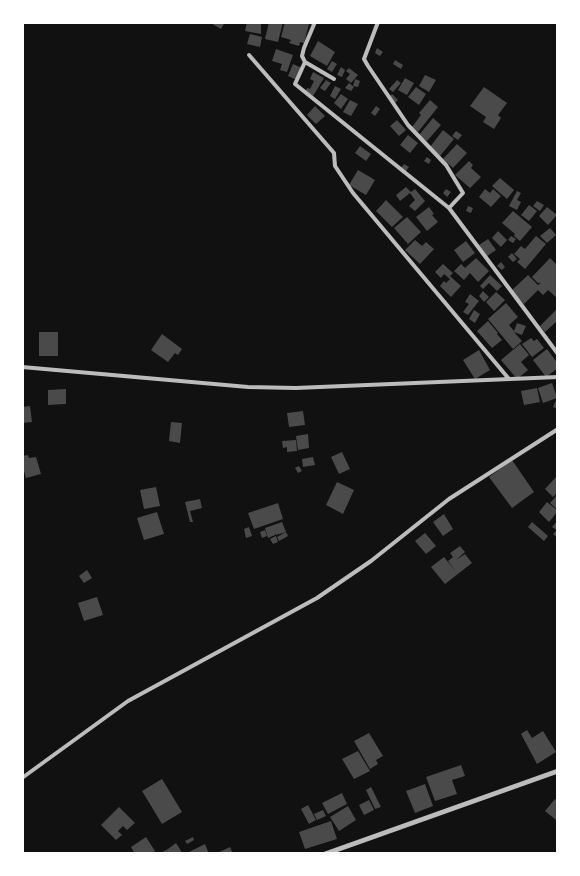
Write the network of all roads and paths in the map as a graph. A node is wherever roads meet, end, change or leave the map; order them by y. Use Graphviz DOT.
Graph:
graph roads {
  1 [pos="315,22"];
  2 [pos="378,22"];
  3 [pos="249,55"];
  4 [pos="305,62"];
  5 [pos="334,79"];
  6 [pos="449,208"];
  7 [pos="558,354"];
  8 [pos="22,367"];
  9 [pos="558,377"];
  10 [pos="508,379"];
  11 [pos="558,429"];
  12 [pos="558,771"];
  13 [pos="22,778"];
  14 [pos="324,854"];
  1 -- 4 [label="street"];
  2 -- 6 [label="street"];
  3 -- 10 [label="street"];
  4 -- 5 [label="street"];
  4 -- 6 [label="street"];
  6 -- 7 [label="street"];
  8 -- 10 [label="street"];
  9 -- 10 [label="street"];
  11 -- 13 [label="street"];
  12 -- 14 [label="street"];
}
